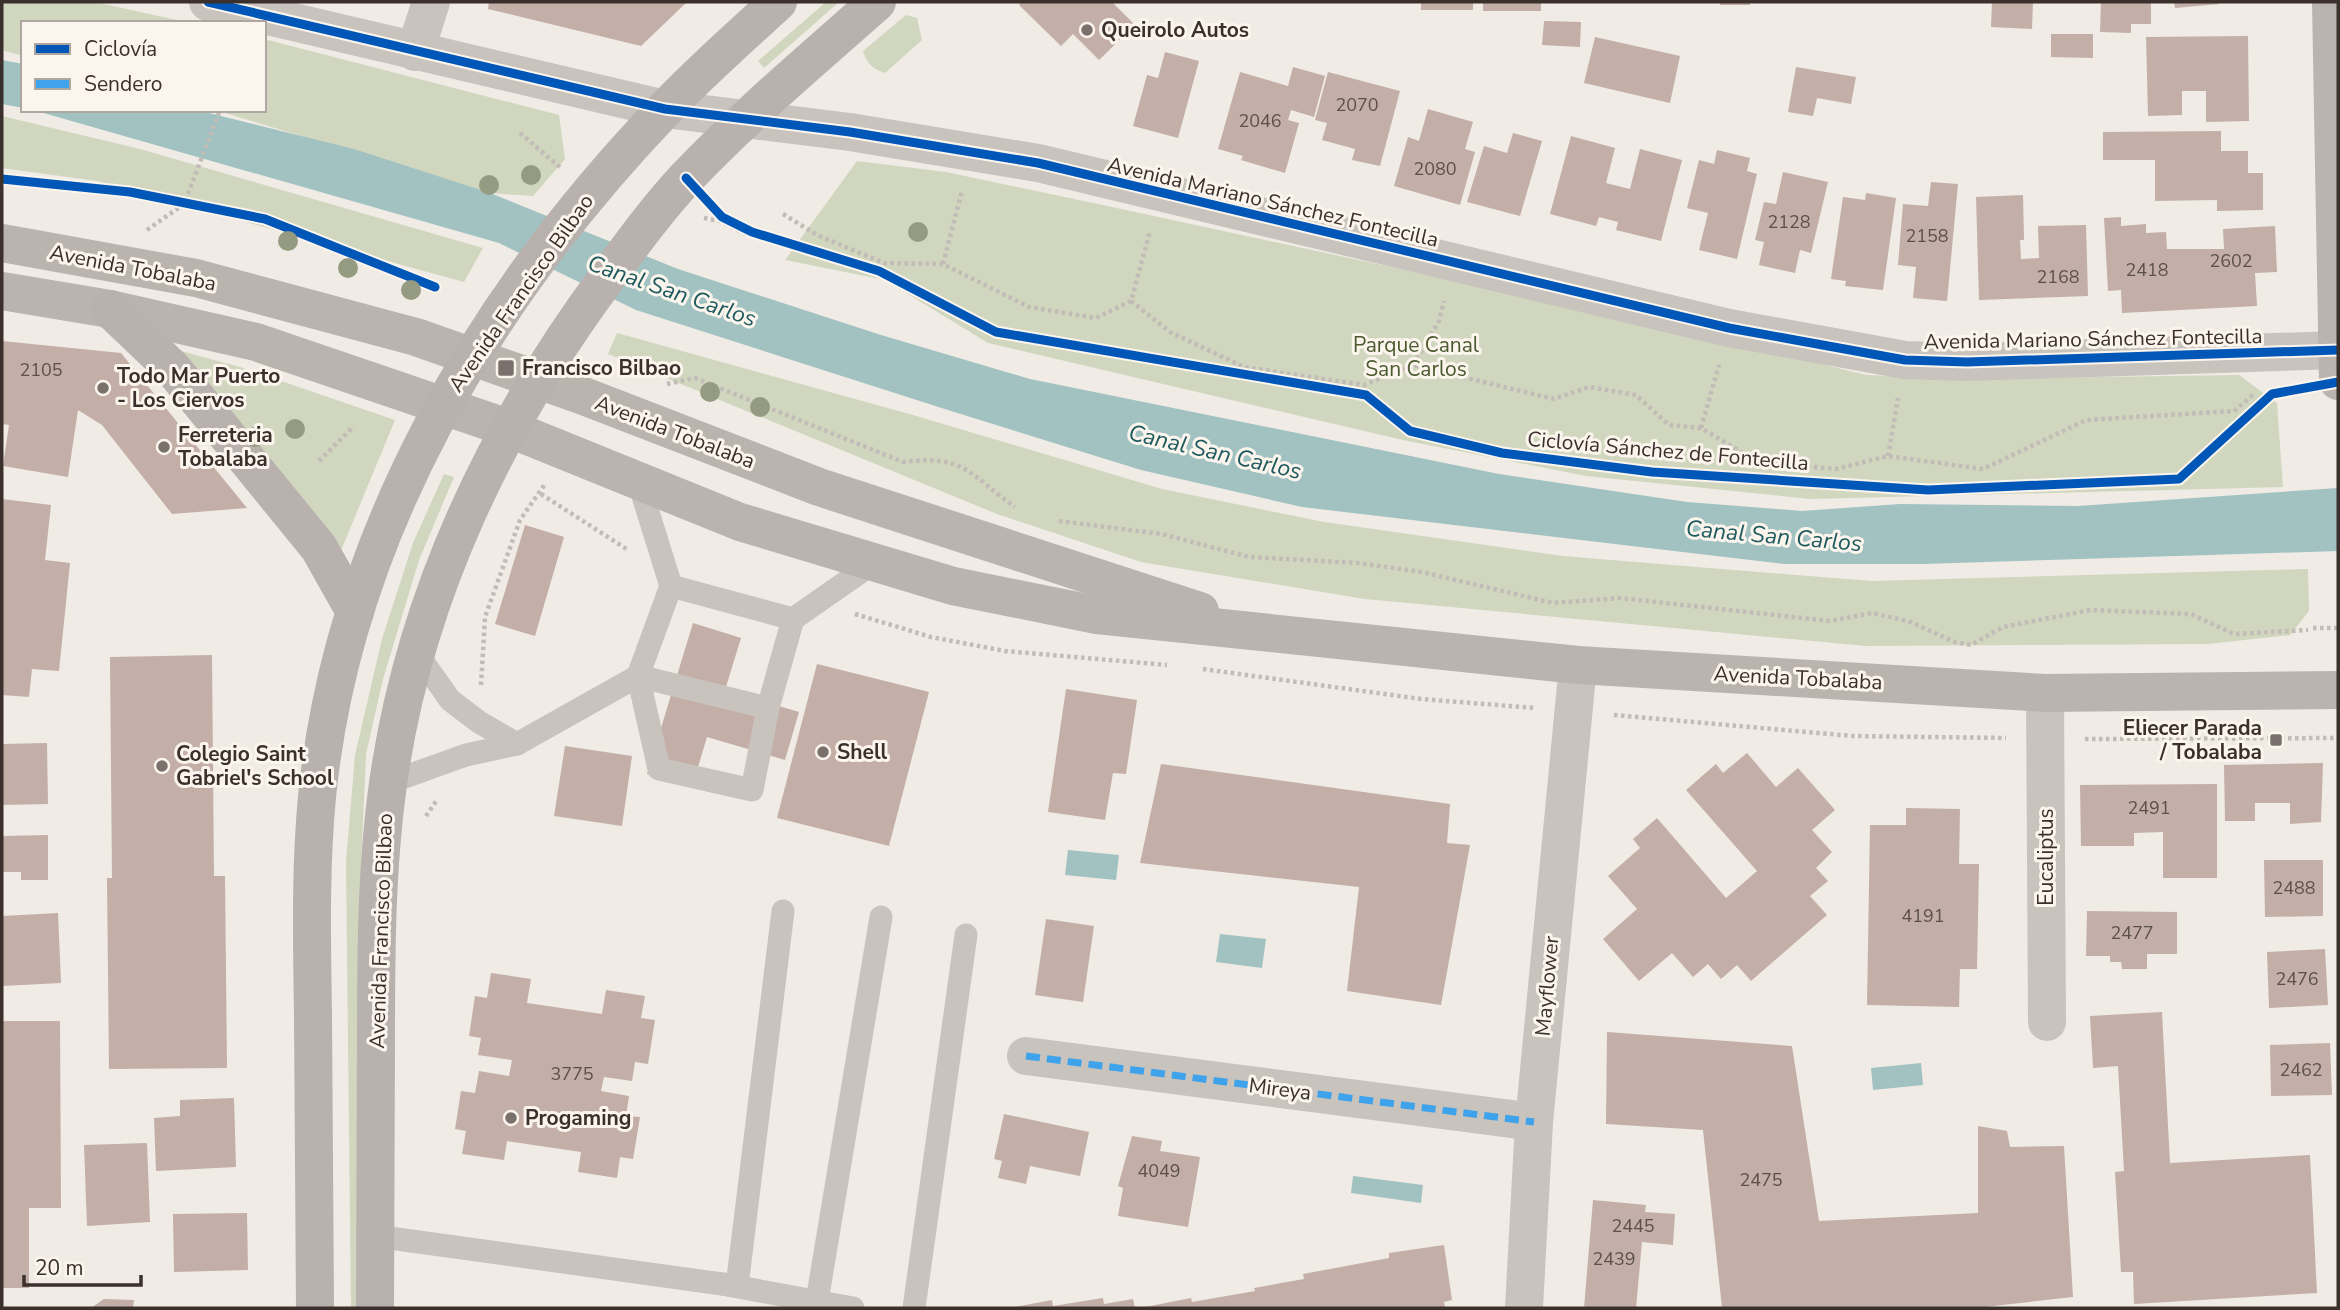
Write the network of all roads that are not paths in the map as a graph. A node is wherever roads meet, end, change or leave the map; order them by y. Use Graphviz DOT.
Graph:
graph roads {
  1 [pos="208,2"];
  2 [pos="431,2"];
  3 [pos="778,2"];
  4 [pos="877,2"];
  5 [pos="2331,2"];
  6 [pos="415,52"];
  7 [pos="665,109"];
  8 [pos="746,119"];
  9 [pos="2,243"];
  10 [pos="2,291"];
  11 [pos="110,309"];
  12 [pos="472,356"];
  13 [pos="2337,360"];
  14 [pos="536,379"];
  15 [pos="442,405"];
  16 [pos="508,428"];
  17 [pos="638,480"];
  18 [pos="872,564"];
  19 [pos="671,586"];
  20 [pos="355,612"];
  21 [pos="793,619"];
  22 [pos="1259,630"];
  23 [pos="417,653"];
  24 [pos="1578,665"];
  25 [pos="638,676"];
  26 [pos="2338,690"];
  27 [pos="2045,693"];
  28 [pos="768,708"];
  29 [pos="517,744"];
  30 [pos="388,783"];
  31 [pos="783,911"];
  32 [pos="881,917"];
  33 [pos="966,935"];
  34 [pos="2047,1022"];
  35 [pos="1026,1056"];
  36 [pos="1534,1122"];
  37 [pos="375,1236"];
  38 [pos="722,1284"];
  39 [pos="817,1301"];
  40 [pos="315,1308"];
  41 [pos="375,1308"];
  42 [pos="853,1308"];
  43 [pos="914,1308"];
  44 [pos="1524,1308"];
  1 -- 6 [label="street, Avenida Mariano Sánchez Fontecilla"];
  2 -- 6 [label="street"];
  3 -- 7 [label="main road, Avenida Francisco Bilbao"];
  4 -- 8 [label="main road, Avenida Francisco Bilbao"];
  5 -- 13 [label="main road"];
  6 -- 7 [label="street, Avenida Mariano Sánchez Fontecilla"];
  7 -- 8 [label="street, Avenida Mariano Sánchez Fontecilla"];
  7 -- 12 [label="main road, Avenida Francisco Bilbao"];
  8 -- 13 [label="street, Avenida Mariano Sánchez Fontecilla"];
  8 -- 14 [label="main road, Avenida Francisco Bilbao"];
  9 -- 12 [label="main road, Avenida Tobalaba"];
  10 -- 11 [label="main road, Avenida Tobalaba"];
  11 -- 15 [label="main road, Avenida Tobalaba"];
  11 -- 20 [label="main road"];
  12 -- 14 [label="main road, Avenida Tobalaba"];
  12 -- 15 [label="main road, Avenida Francisco Bilbao"];
  14 -- 16 [label="main road, Avenida Francisco Bilbao"];
  14 -- 22 [label="main road, Avenida Tobalaba"];
  15 -- 16 [label="main road, Avenida Tobalaba"];
  15 -- 20 [label="main road, Avenida Francisco Bilbao"];
  16 -- 17 [label="main road, Avenida Tobalaba"];
  16 -- 23 [label="main road, Avenida Francisco Bilbao"];
  17 -- 18 [label="main road, Avenida Tobalaba"];
  17 -- 19 [label="lane"];
  18 -- 21 [label="lane"];
  18 -- 22 [label="main road, Avenida Tobalaba"];
  19 -- 21 [label="lane"];
  19 -- 25 [label="lane"];
  20 -- 40 [label="main road, Avenida Francisco Bilbao"];
  21 -- 28 [label="lane"];
  22 -- 24 [label="main road, Avenida Tobalaba"];
  23 -- 29 [label="lane"];
  23 -- 30 [label="main road, Avenida Francisco Bilbao"];
  24 -- 27 [label="main road, Avenida Tobalaba"];
  24 -- 36 [label="street, Mayflower"];
  25 -- 28 [label="lane"];
  25 -- 28 [label="lane"];
  25 -- 29 [label="lane"];
  26 -- 27 [label="main road, Avenida Tobalaba"];
  27 -- 34 [label="street, Eucaliptus"];
  29 -- 30 [label="lane"];
  30 -- 37 [label="main road, Avenida Francisco Bilbao"];
  31 -- 38 [label="lane"];
  32 -- 39 [label="lane"];
  33 -- 43 [label="lane"];
  35 -- 36 [label="street, Mireya"];
  36 -- 44 [label="street, Mayflower"];
  37 -- 38 [label="lane"];
  37 -- 41 [label="main road, Avenida Francisco Bilbao"];
  38 -- 39 [label="lane"];
  39 -- 42 [label="lane"];
}
